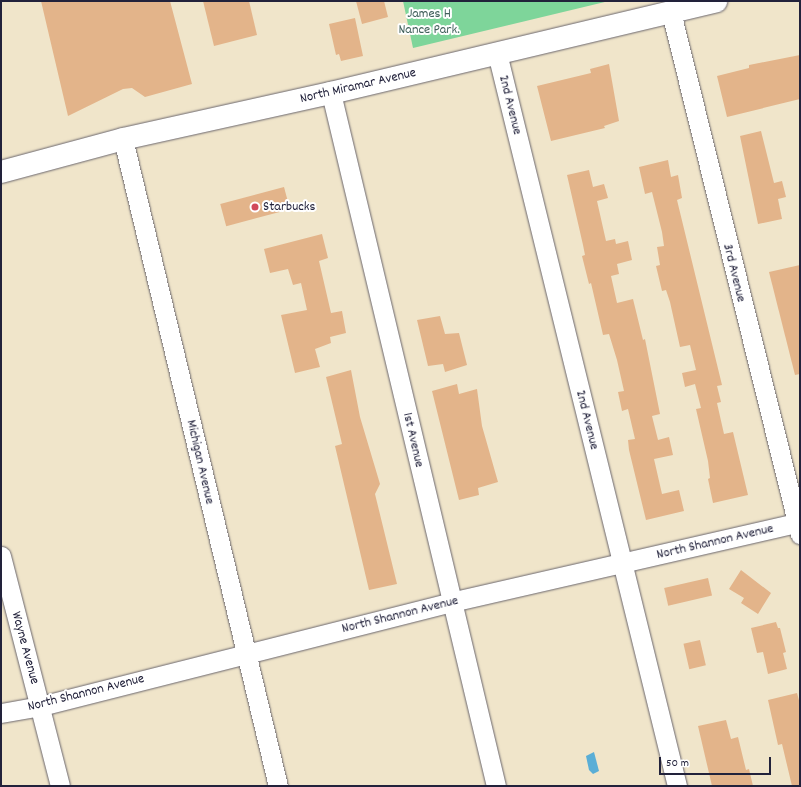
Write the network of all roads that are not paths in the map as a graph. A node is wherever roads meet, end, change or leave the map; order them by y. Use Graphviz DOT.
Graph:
graph roads {
  1 [pos="716,1"];
  2 [pos="671,12"];
  3 [pos="497,53"];
  4 [pos="331,93"];
  5 [pos="123,139"];
  6 [pos="1,172"];
  7 [pos="799,527"];
  8 [pos="1,556"];
  9 [pos="623,563"];
  10 [pos="451,602"];
  11 [pos="246,653"];
  12 [pos="41,706"];
  13 [pos="1,713"];
  14 [pos="60,786"];
  15 [pos="278,786"];
  16 [pos="496,786"];
  17 [pos="677,786"];
  1 -- 2 [label="main road, North Miramar Avenue"];
  2 -- 3 [label="main road, North Miramar Avenue"];
  2 -- 7 [label="street, 3rd Avenue"];
  3 -- 4 [label="main road, North Miramar Avenue"];
  3 -- 9 [label="street, 2nd Avenue"];
  4 -- 5 [label="main road, North Miramar Avenue"];
  4 -- 10 [label="street, 1st Avenue"];
  5 -- 6 [label="main road, North Miramar Avenue"];
  5 -- 11 [label="street, Michigan Avenue"];
  7 -- 9 [label="street, North Shannon Avenue"];
  8 -- 12 [label="street, Wayne Avenue"];
  9 -- 10 [label="street, North Shannon Avenue"];
  9 -- 17 [label="street, 2nd Avenue"];
  10 -- 11 [label="street, North Shannon Avenue"];
  10 -- 16 [label="street, 1st Avenue"];
  11 -- 12 [label="street, North Shannon Avenue"];
  11 -- 15 [label="street, Michigan Avenue"];
  12 -- 13 [label="street, North Shannon Avenue"];
  12 -- 14 [label="street, Wayne Avenue"];
}
